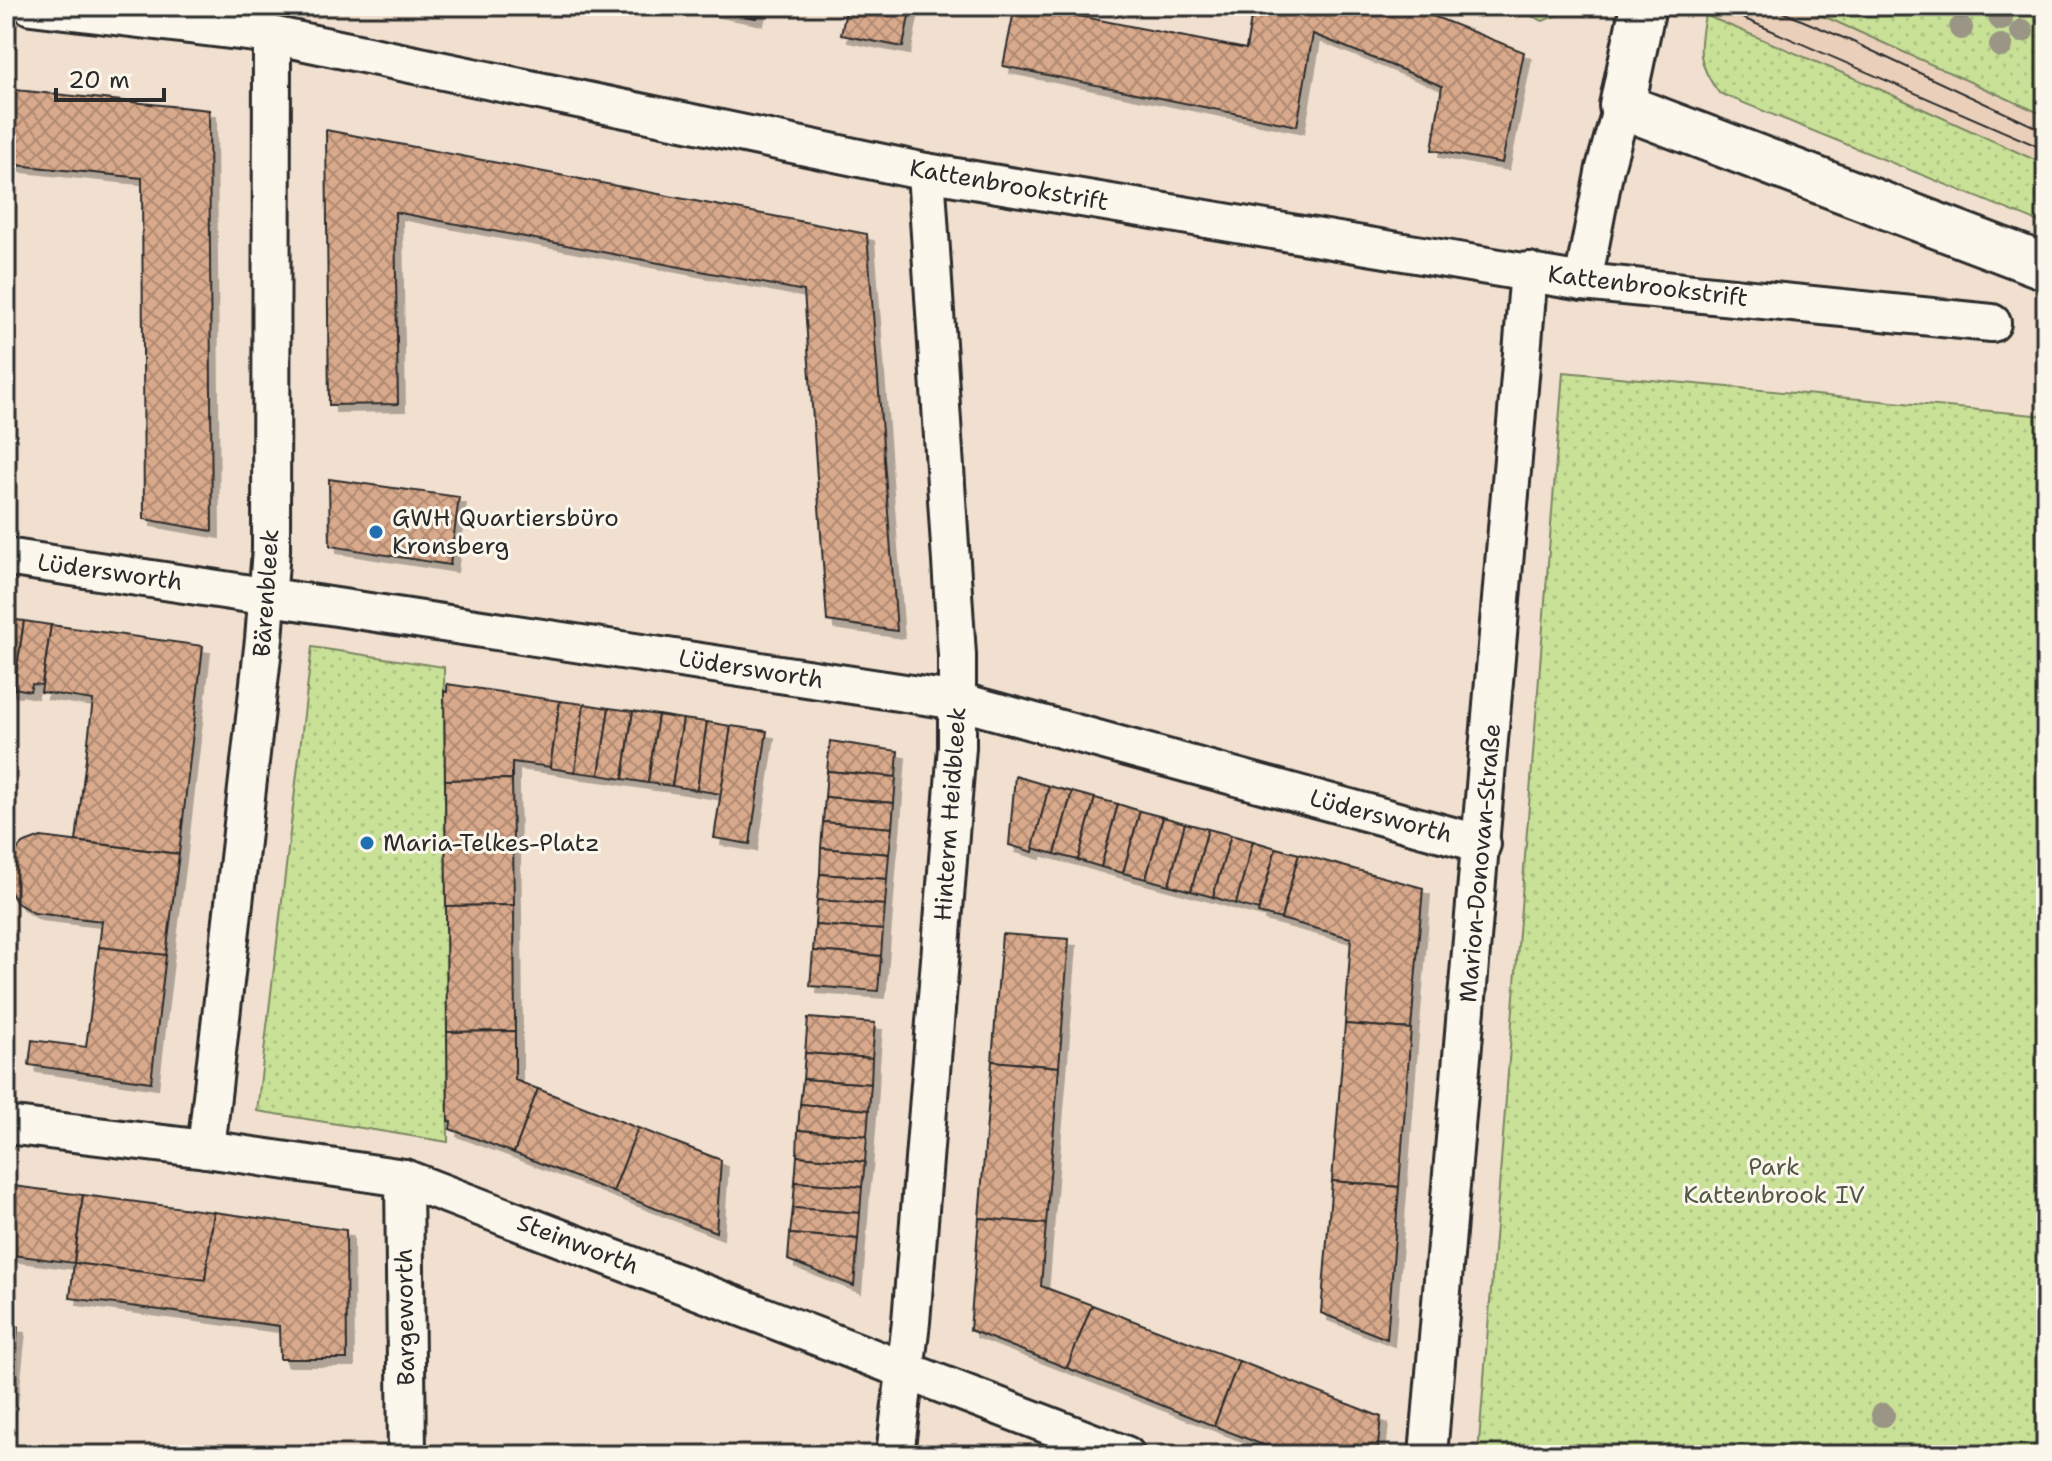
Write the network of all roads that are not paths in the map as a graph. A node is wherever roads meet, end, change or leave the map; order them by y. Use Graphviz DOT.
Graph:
graph roads {
  1 [pos="31,6"];
  2 [pos="1641,15"];
  3 [pos="272,35"];
  4 [pos="1622,106"];
  5 [pos="926,172"];
  6 [pos="2046,267"];
  7 [pos="1529,271"];
  8 [pos="1583,282"];
  9 [pos="1992,323"];
  10 [pos="6,557"];
  11 [pos="268,595"];
  12 [pos="958,701"];
  13 [pos="1482,844"];
  14 [pos="6,1125"];
  15 [pos="206,1149"];
  16 [pos="404,1178"];
  17 [pos="906,1369"];
  18 [pos="407,1455"];
  19 [pos="895,1455"];
  20 [pos="1126,1455"];
  21 [pos="1428,1455"];
  1 -- 3 [label="street, Kattenbrookstrift"];
  2 -- 4 [label="main road"];
  3 -- 5 [label="street, Kattenbrookstrift"];
  3 -- 11 [label="street, Bärenbleek"];
  4 -- 6 [label="main road"];
  4 -- 8 [label="street"];
  5 -- 7 [label="street, Kattenbrookstrift"];
  5 -- 12 [label="street, Hinterm Heidbleek"];
  7 -- 8 [label="street, Kattenbrookstrift"];
  7 -- 13 [label="street, Marion-Donovan-Straße"];
  8 -- 9 [label="street, Kattenbrookstrift"];
  10 -- 11 [label="street, Lüdersworth"];
  11 -- 12 [label="street, Lüdersworth"];
  11 -- 15 [label="street, Bärenbleek"];
  12 -- 13 [label="street, Lüdersworth"];
  12 -- 17 [label="street, Hinterm Heidbleek"];
  13 -- 21 [label="street, Marion-Donovan-Straße"];
  14 -- 15 [label="street, Steinworth"];
  15 -- 16 [label="street, Steinworth"];
  16 -- 17 [label="street, Steinworth"];
  16 -- 18 [label="street, Bargeworth"];
  17 -- 19 [label="street, Hinterm Heidbleek"];
  17 -- 20 [label="street, Steinworth"];
}
